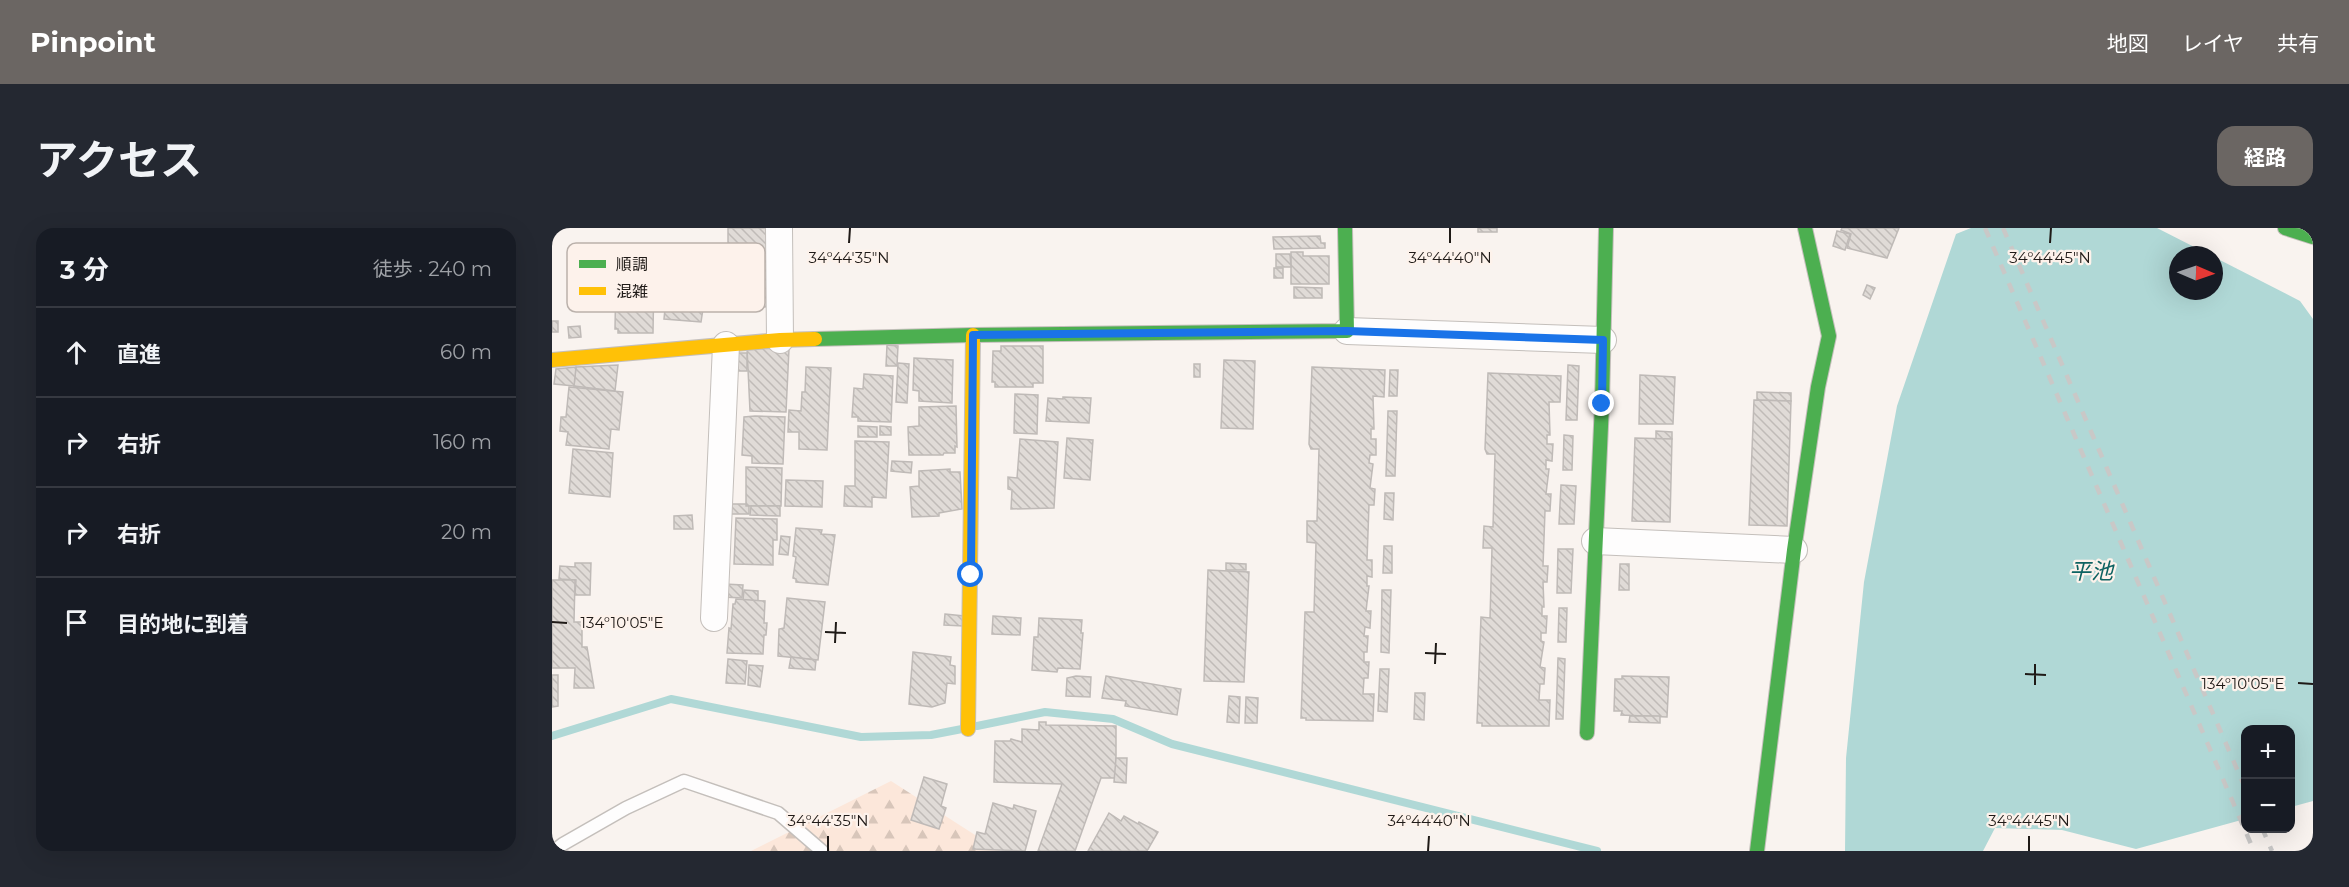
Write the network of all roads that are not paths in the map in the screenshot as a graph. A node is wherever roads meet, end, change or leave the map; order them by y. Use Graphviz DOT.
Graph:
graph roads {
  1 [pos="779,228"];
  2 [pos="1345,228"];
  3 [pos="1606,228"];
  4 [pos="1805,228"];
  5 [pos="2285,228"];
  6 [pos="2313,237"];
  7 [pos="1347,331"];
  8 [pos="973,335"];
  9 [pos="780,340"];
  10 [pos="1603,340"];
  11 [pos="726,345"];
  12 [pos="552,360"];
  13 [pos="1595,541"];
  14 [pos="1794,550"];
  15 [pos="714,618"];
  16 [pos="968,729"];
  17 [pos="1587,733"];
  18 [pos="554,851"];
  19 [pos="822,851"];
  20 [pos="1757,851"];
  1 -- 9 [label="street"];
  2 -- 7 [label="main road"];
  3 -- 10 [label="main road"];
  4 -- 14 [label="main road"];
  5 -- 6 [label="main road"];
  7 -- 8 [label="main road"];
  7 -- 10 [label="street"];
  8 -- 9 [label="main road"];
  8 -- 16 [label="main road"];
  9 -- 11 [label="main road"];
  10 -- 13 [label="main road"];
  11 -- 12 [label="main road"];
  11 -- 15 [label="street"];
  13 -- 14 [label="street"];
  13 -- 17 [label="main road"];
  14 -- 20 [label="main road"];
  18 -- 19 [label="lane"];
}
